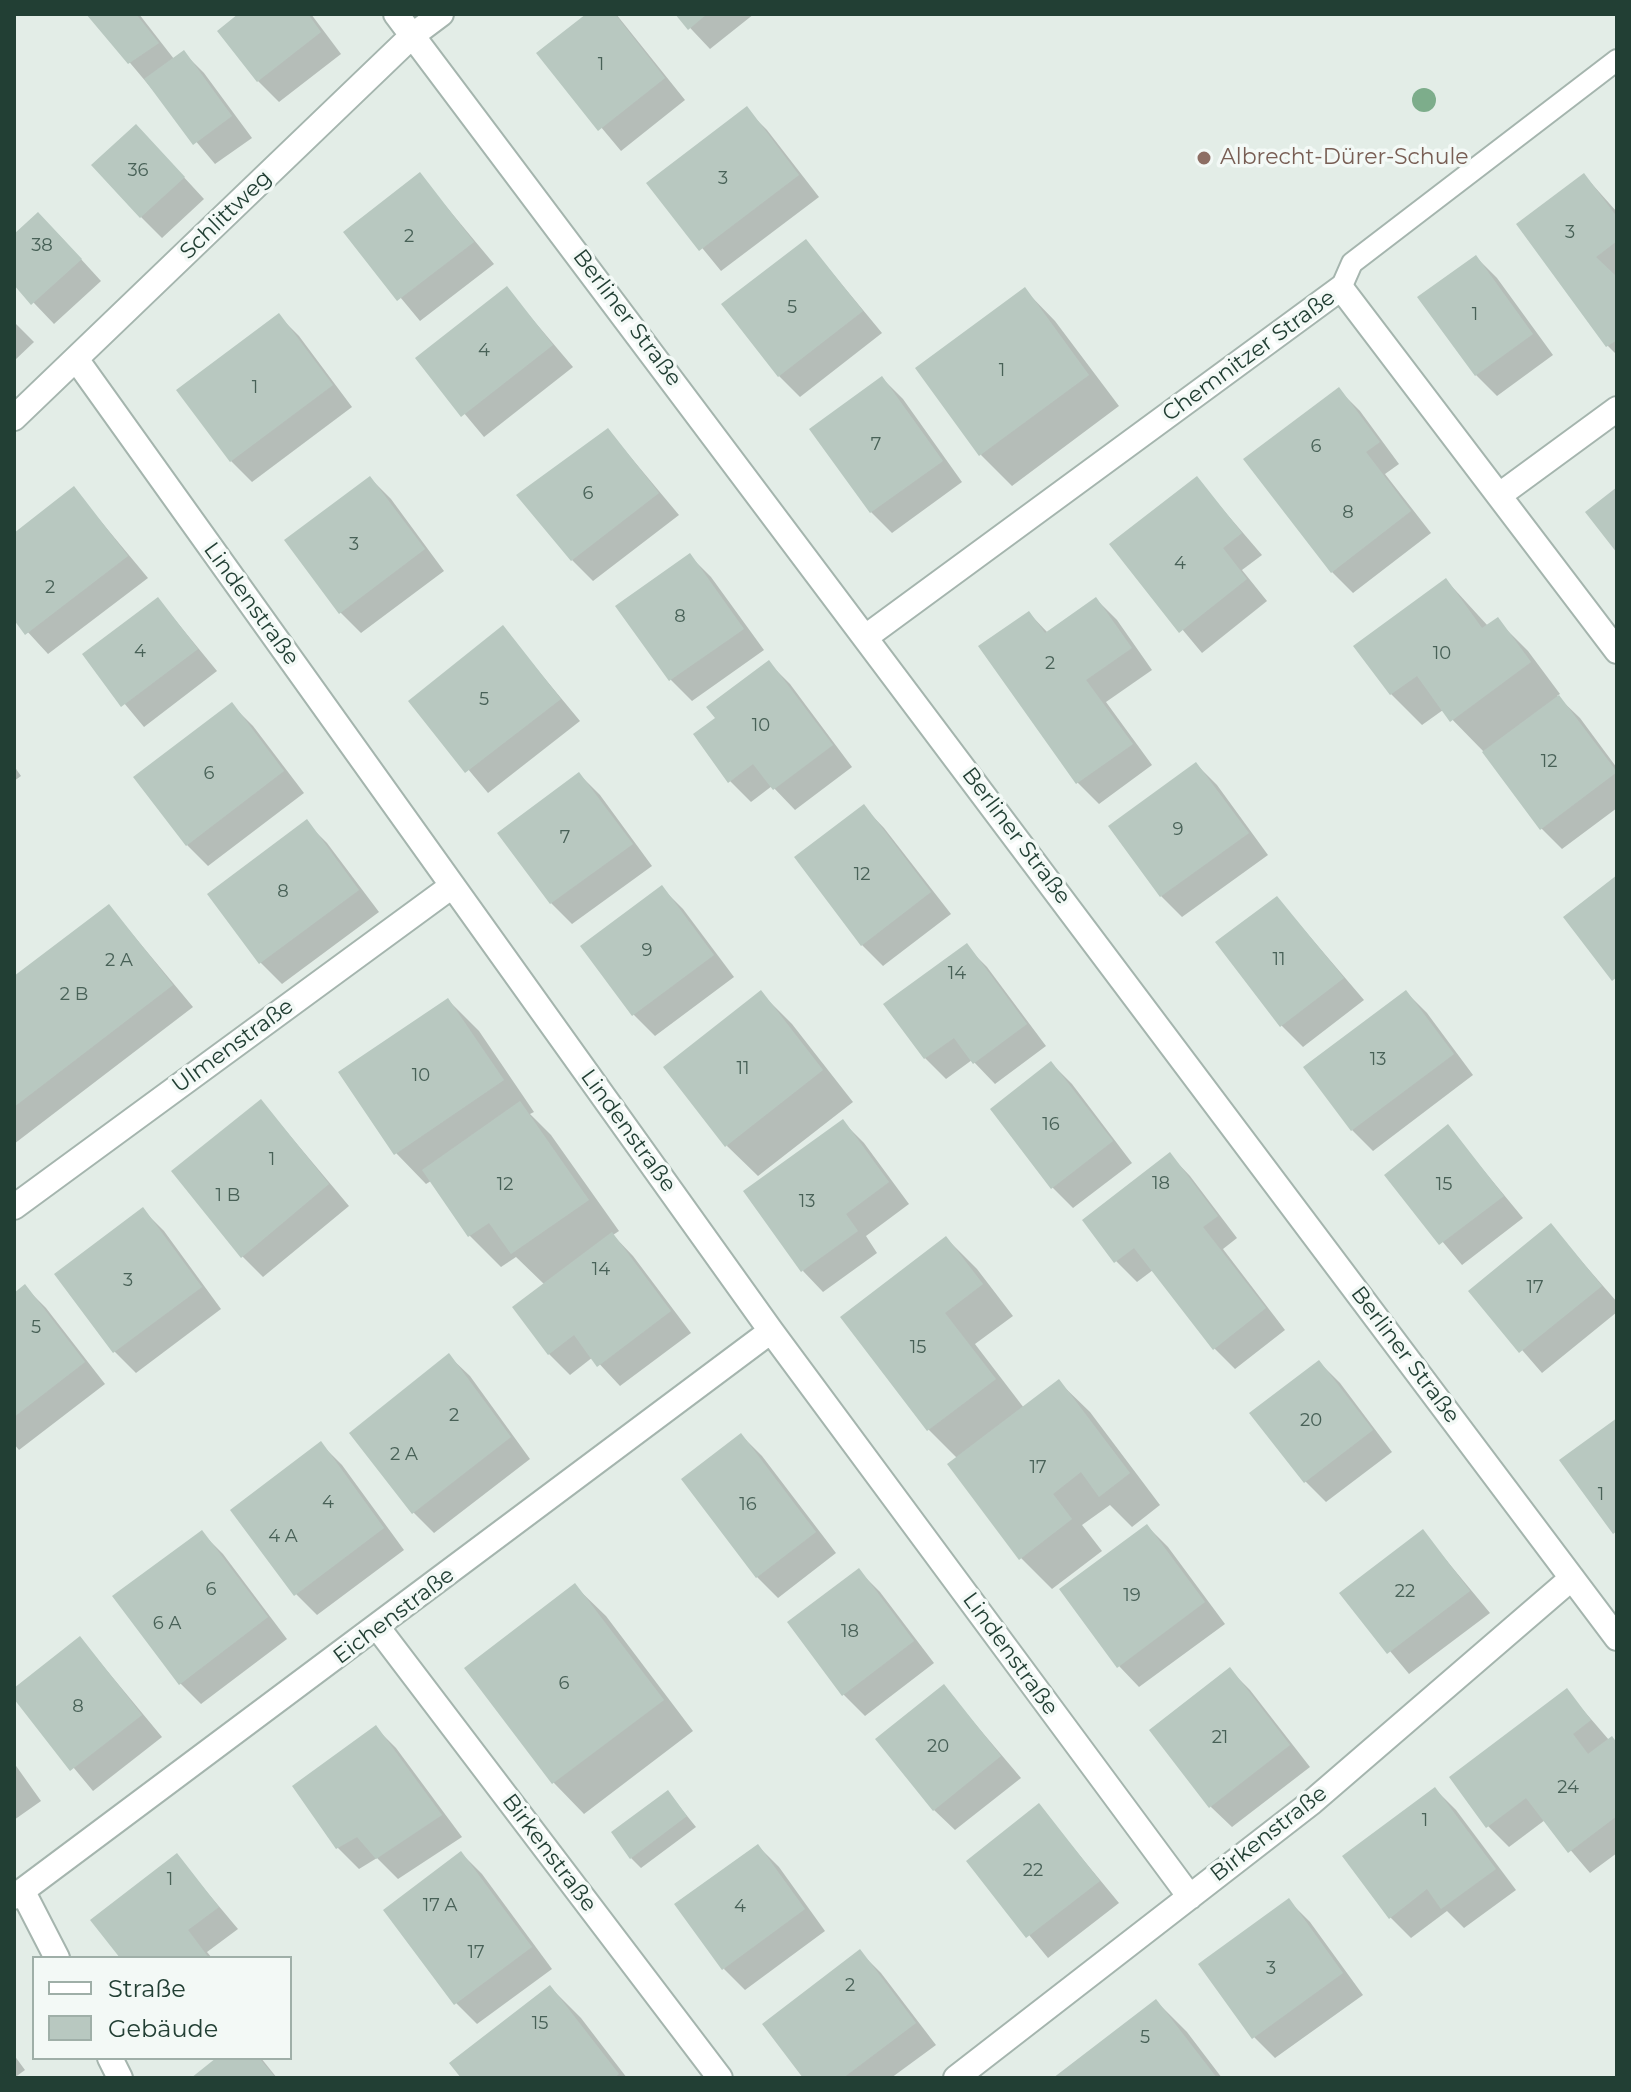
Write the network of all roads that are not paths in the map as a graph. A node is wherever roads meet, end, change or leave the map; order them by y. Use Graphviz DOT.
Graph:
graph roads {
  1 [pos="396,14"];
  2 [pos="441,14"];
  3 [pos="413,35"];
  4 [pos="1617,60"];
  5 [pos="1341,288"];
  6 [pos="76,359"];
  7 [pos="1617,409"];
  8 [pos="14,418"];
  9 [pos="1501,494"];
  10 [pos="867,636"];
  11 [pos="1617,651"];
  12 [pos="452,886"];
  13 [pos="14,1207"];
  14 [pos="771,1331"];
  15 [pos="1572,1578"];
  16 [pos="1613,1625"];
  17 [pos="378,1628"];
  18 [pos="19,1894"];
  19 [pos="1190,1897"];
  20 [pos="56,1956"];
  21 [pos="111,2060"];
  22 [pos="120,2078"];
  23 [pos="720,2078"];
  24 [pos="956,2078"];
  1 -- 3 [label="street, Berliner Straße"];
  2 -- 3 [label="street, Schlittweg"];
  3 -- 6 [label="street, Schlittweg"];
  3 -- 10 [label="street, Berliner Straße"];
  4 -- 5 [label="lane"];
  5 -- 9 [label="street, Chemnitzer Straße"];
  5 -- 10 [label="street, Chemnitzer Straße"];
  6 -- 8 [label="street, Schlittweg"];
  6 -- 12 [label="street, Lindenstraße"];
  7 -- 9 [label="street"];
  9 -- 11 [label="street, Chemnitzer Straße"];
  10 -- 15 [label="street, Berliner Straße"];
  12 -- 13 [label="street, Ulmenstraße"];
  12 -- 14 [label="street, Lindenstraße"];
  14 -- 17 [label="street, Eichenstraße"];
  14 -- 19 [label="street, Lindenstraße"];
  15 -- 16 [label="street, Berliner Straße"];
  15 -- 19 [label="street, Birkenstraße"];
  17 -- 18 [label="street, Eichenstraße"];
  17 -- 23 [label="street, Birkenstraße"];
  18 -- 20 [label="street"];
  19 -- 24 [label="street, Birkenstraße"];
  21 -- 22 [label="street"];
}
